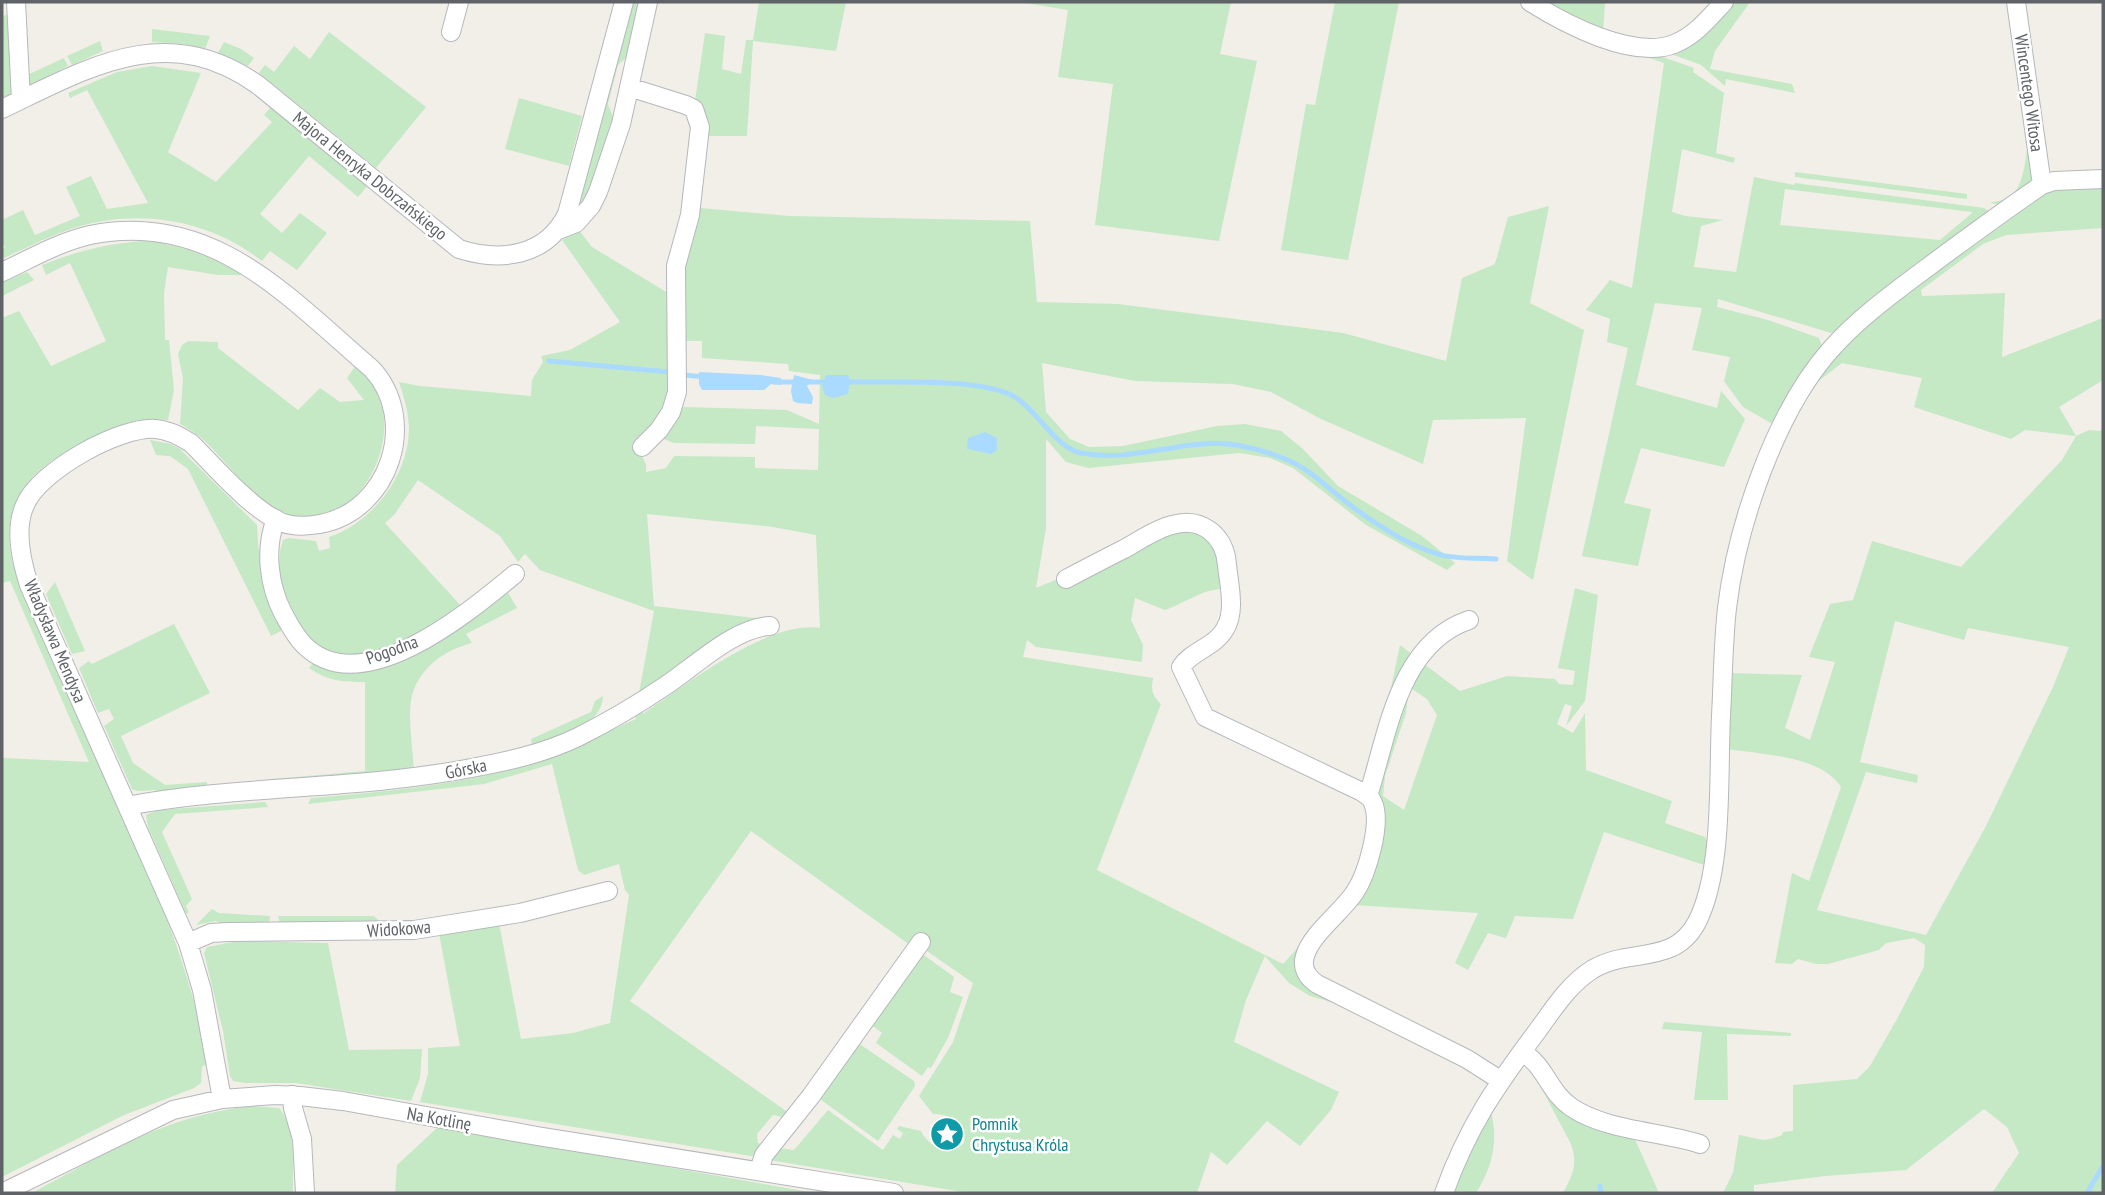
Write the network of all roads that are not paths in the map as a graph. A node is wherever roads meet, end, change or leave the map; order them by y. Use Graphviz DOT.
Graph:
graph roads {
  1 [pos="16,2"];
  2 [pos="459,2"];
  3 [pos="624,2"];
  4 [pos="648,2"];
  5 [pos="1530,2"];
  6 [pos="1724,2"];
  7 [pos="2016,2"];
  8 [pos="451,32"];
  9 [pos="629,88"];
  10 [pos="21,100"];
  11 [pos="2,109"];
  12 [pos="2103,179"];
  13 [pos="2042,185"];
  14 [pos="558,230"];
  15 [pos="2,272"];
  16 [pos="642,447"];
  17 [pos="276,519"];
  18 [pos="515,574"];
  19 [pos="1066,579"];
  20 [pos="1469,620"];
  21 [pos="770,626"];
  22 [pos="1368,796"];
  23 [pos="127,806"];
  24 [pos="608,891"];
  25 [pos="921,942"];
  26 [pos="188,943"];
  27 [pos="1522,1052"];
  28 [pos="1500,1080"];
  29 [pos="292,1095"];
  30 [pos="222,1099"];
  31 [pos="1700,1143"];
  32 [pos="759,1171"];
  33 [pos="2,1193"];
  34 [pos="305,1193"];
  35 [pos="894,1193"];
  36 [pos="1444,1193"];
  1 -- 10 [label="street"];
  2 -- 8 [label="street"];
  3 -- 14 [label="street"];
  4 -- 9 [label="street, Majora Henryka Dobrzańskiego"];
  5 -- 6 [label="street"];
  7 -- 13 [label="street, Wincentego Witosa"];
  9 -- 14 [label="street, Majora Henryka Dobrzańskiego"];
  9 -- 16 [label="street"];
  10 -- 11 [label="street, Majora Henryka Dobrzańskiego"];
  10 -- 14 [label="street, Majora Henryka Dobrzańskiego"];
  12 -- 13 [label="street"];
  13 -- 27 [label="street"];
  15 -- 17 [label="street, Władysława Mendysa"];
  17 -- 18 [label="street, Pogodna"];
  17 -- 23 [label="street, Władysława Mendysa"];
  19 -- 22 [label="street"];
  20 -- 22 [label="street"];
  21 -- 23 [label="street, Górska"];
  22 -- 28 [label="street"];
  23 -- 26 [label="street, Władysława Mendysa"];
  24 -- 26 [label="street, Widokowa"];
  25 -- 32 [label="street"];
  26 -- 30 [label="street, Władysława Mendysa"];
  27 -- 28 [label="street"];
  27 -- 31 [label="street"];
  28 -- 36 [label="street"];
  29 -- 30 [label="street, Na Kotlinę"];
  29 -- 32 [label="street, Na Kotlinę"];
  29 -- 34 [label="street"];
  30 -- 33 [label="street, Na Kotlinę"];
  32 -- 35 [label="street, Na Kotlinę"];
}
